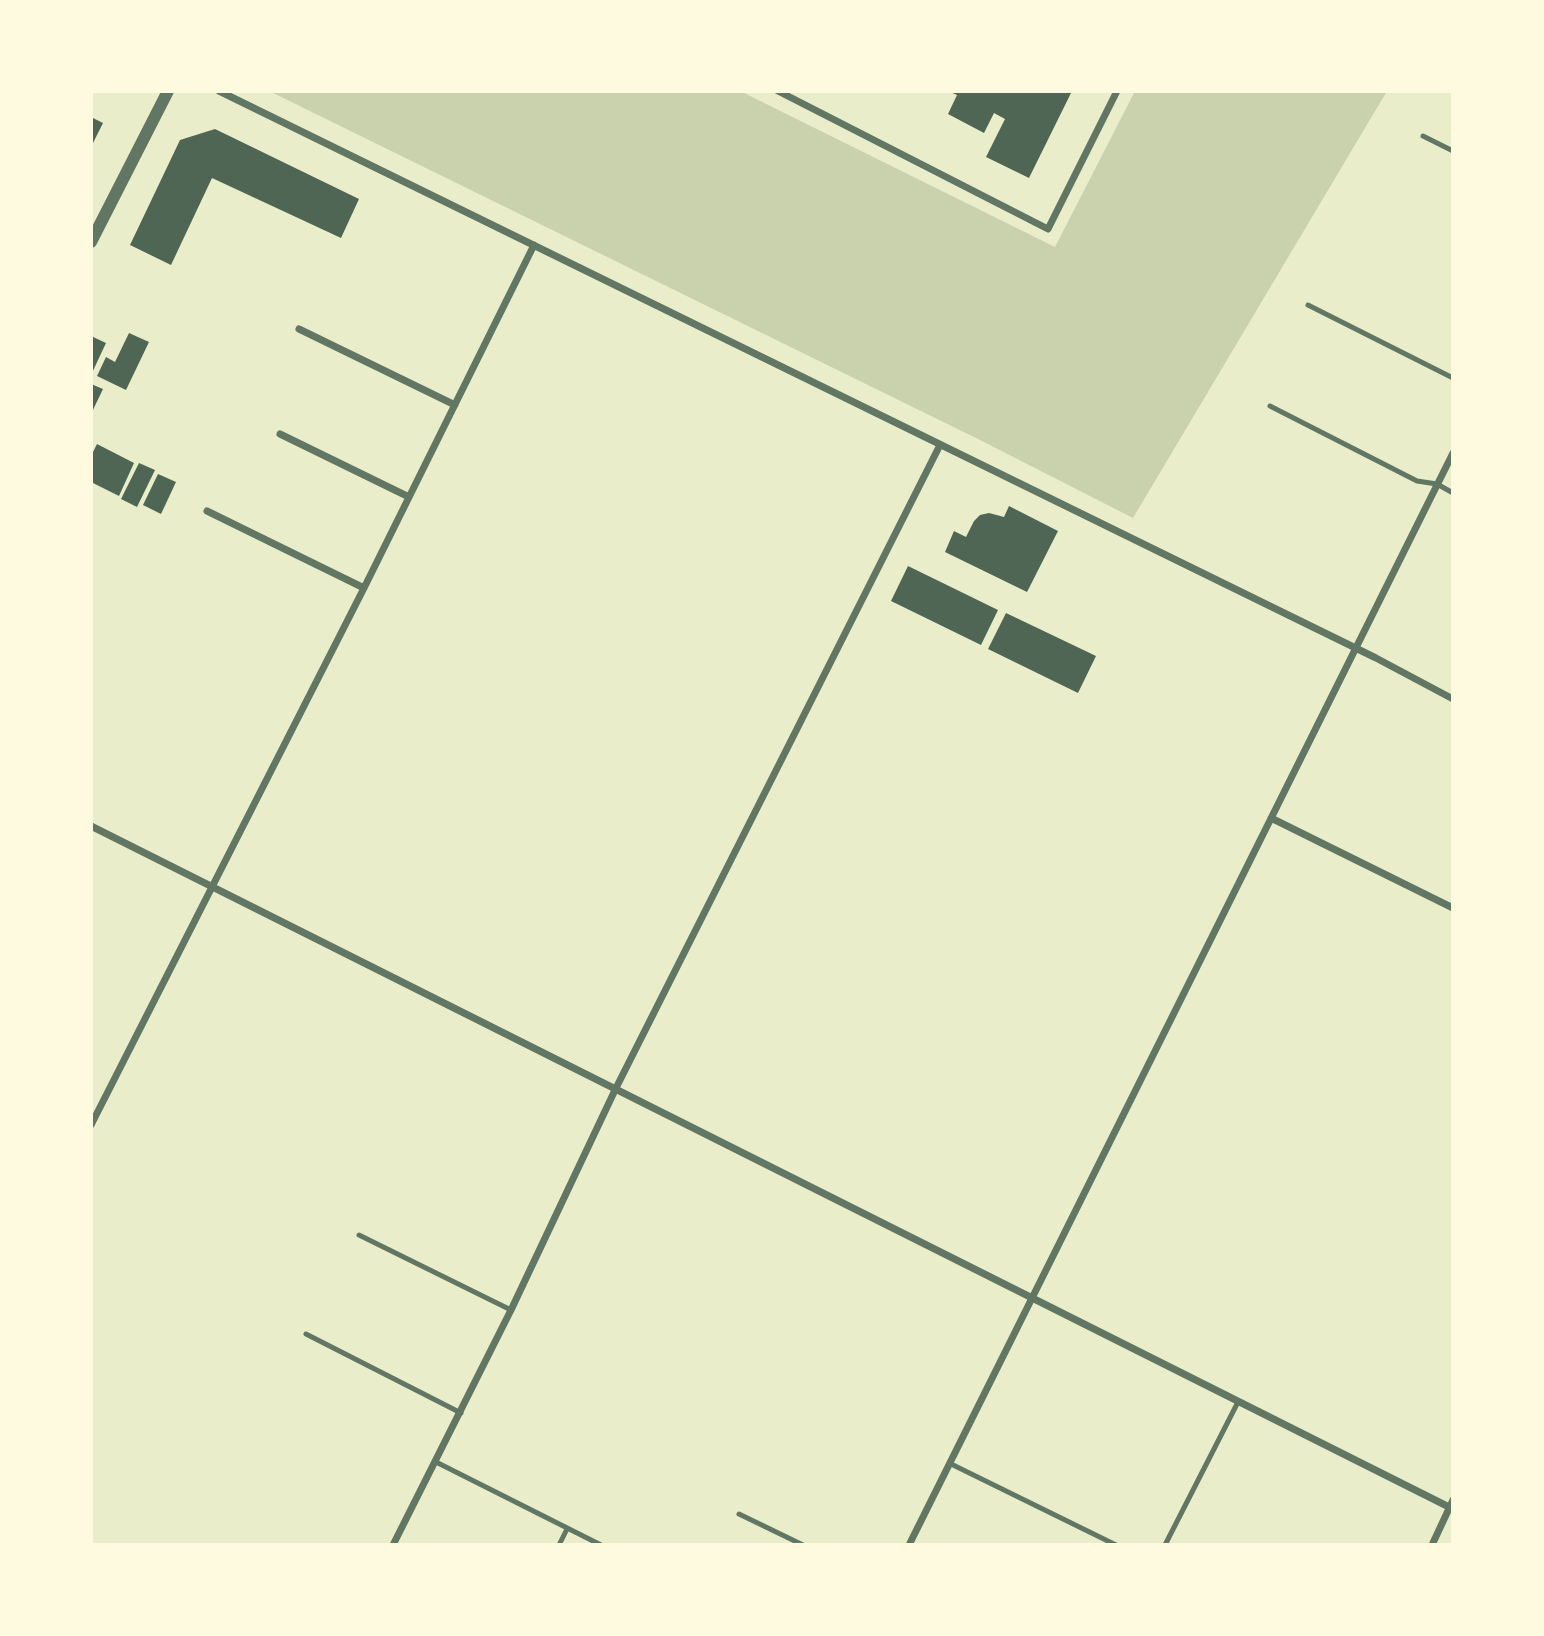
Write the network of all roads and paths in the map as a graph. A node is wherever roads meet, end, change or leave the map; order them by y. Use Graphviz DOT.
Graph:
graph roads {
  1 [pos="168,91"];
  2 [pos="219,91"];
  3 [pos="778,91"];
  4 [pos="1117,91"];
  5 [pos="1423,136"];
  6 [pos="1453,151"];
  7 [pos="91,242"];
  8 [pos="534,245"];
  9 [pos="1308,305"];
  10 [pos="299,329"];
  11 [pos="1453,378"];
  12 [pos="455,405"];
  13 [pos="1270,406"];
  14 [pos="280,434"];
  15 [pos="940,445"];
  16 [pos="1453,453"];
  17 [pos="1437,484"];
  18 [pos="1453,493"];
  19 [pos="409,497"];
  20 [pos="206,511"];
  21 [pos="364,588"];
  22 [pos="1356,648"];
  23 [pos="1453,699"];
  24 [pos="1270,818"];
  25 [pos="91,826"];
  26 [pos="211,887"];
  27 [pos="1453,908"];
  28 [pos="616,1088"];
  29 [pos="91,1125"];
  30 [pos="359,1235"];
  31 [pos="1032,1297"];
  32 [pos="511,1310"];
  33 [pos="306,1334"];
  34 [pos="1238,1402"];
  35 [pos="461,1413"];
  36 [pos="436,1462"];
  37 [pos="948,1463"];
  38 [pos="1452,1505"];
  39 [pos="739,1514"];
  40 [pos="567,1528"];
  41 [pos="393,1545"];
  42 [pos="559,1545"];
  43 [pos="601,1545"];
  44 [pos="803,1545"];
  45 [pos="909,1545"];
  46 [pos="1116,1545"];
  47 [pos="1165,1545"];
  48 [pos="1432,1545"];
  1 -- 7 [label="street"];
  2 -- 8 [label="street"];
  3 -- 4 [label="street"];
  5 -- 6 [label="lane"];
  8 -- 12 [label="street"];
  8 -- 15 [label="street"];
  9 -- 11 [label="lane"];
  10 -- 12 [label="street"];
  12 -- 19 [label="street"];
  13 -- 17 [label="lane"];
  14 -- 19 [label="street"];
  15 -- 22 [label="street"];
  15 -- 28 [label="street"];
  16 -- 17 [label="street"];
  17 -- 18 [label="lane"];
  17 -- 22 [label="street"];
  19 -- 21 [label="street"];
  20 -- 21 [label="street"];
  21 -- 26 [label="street"];
  22 -- 23 [label="street"];
  22 -- 24 [label="street"];
  24 -- 27 [label="street"];
  24 -- 31 [label="street"];
  25 -- 26 [label="street"];
  26 -- 28 [label="street"];
  26 -- 29 [label="street"];
  28 -- 31 [label="street"];
  28 -- 32 [label="street"];
  30 -- 32 [label="lane"];
  31 -- 34 [label="street"];
  31 -- 37 [label="street"];
  32 -- 35 [label="street"];
  33 -- 35 [label="lane"];
  34 -- 38 [label="street"];
  34 -- 47 [label="lane"];
  35 -- 36 [label="street"];
  36 -- 40 [label="lane"];
  36 -- 41 [label="street"];
  37 -- 45 [label="street"];
  37 -- 46 [label="lane"];
  38 -- 48 [label="street"];
  39 -- 44 [label="lane"];
  40 -- 42 [label="lane"];
  40 -- 43 [label="lane"];
}
